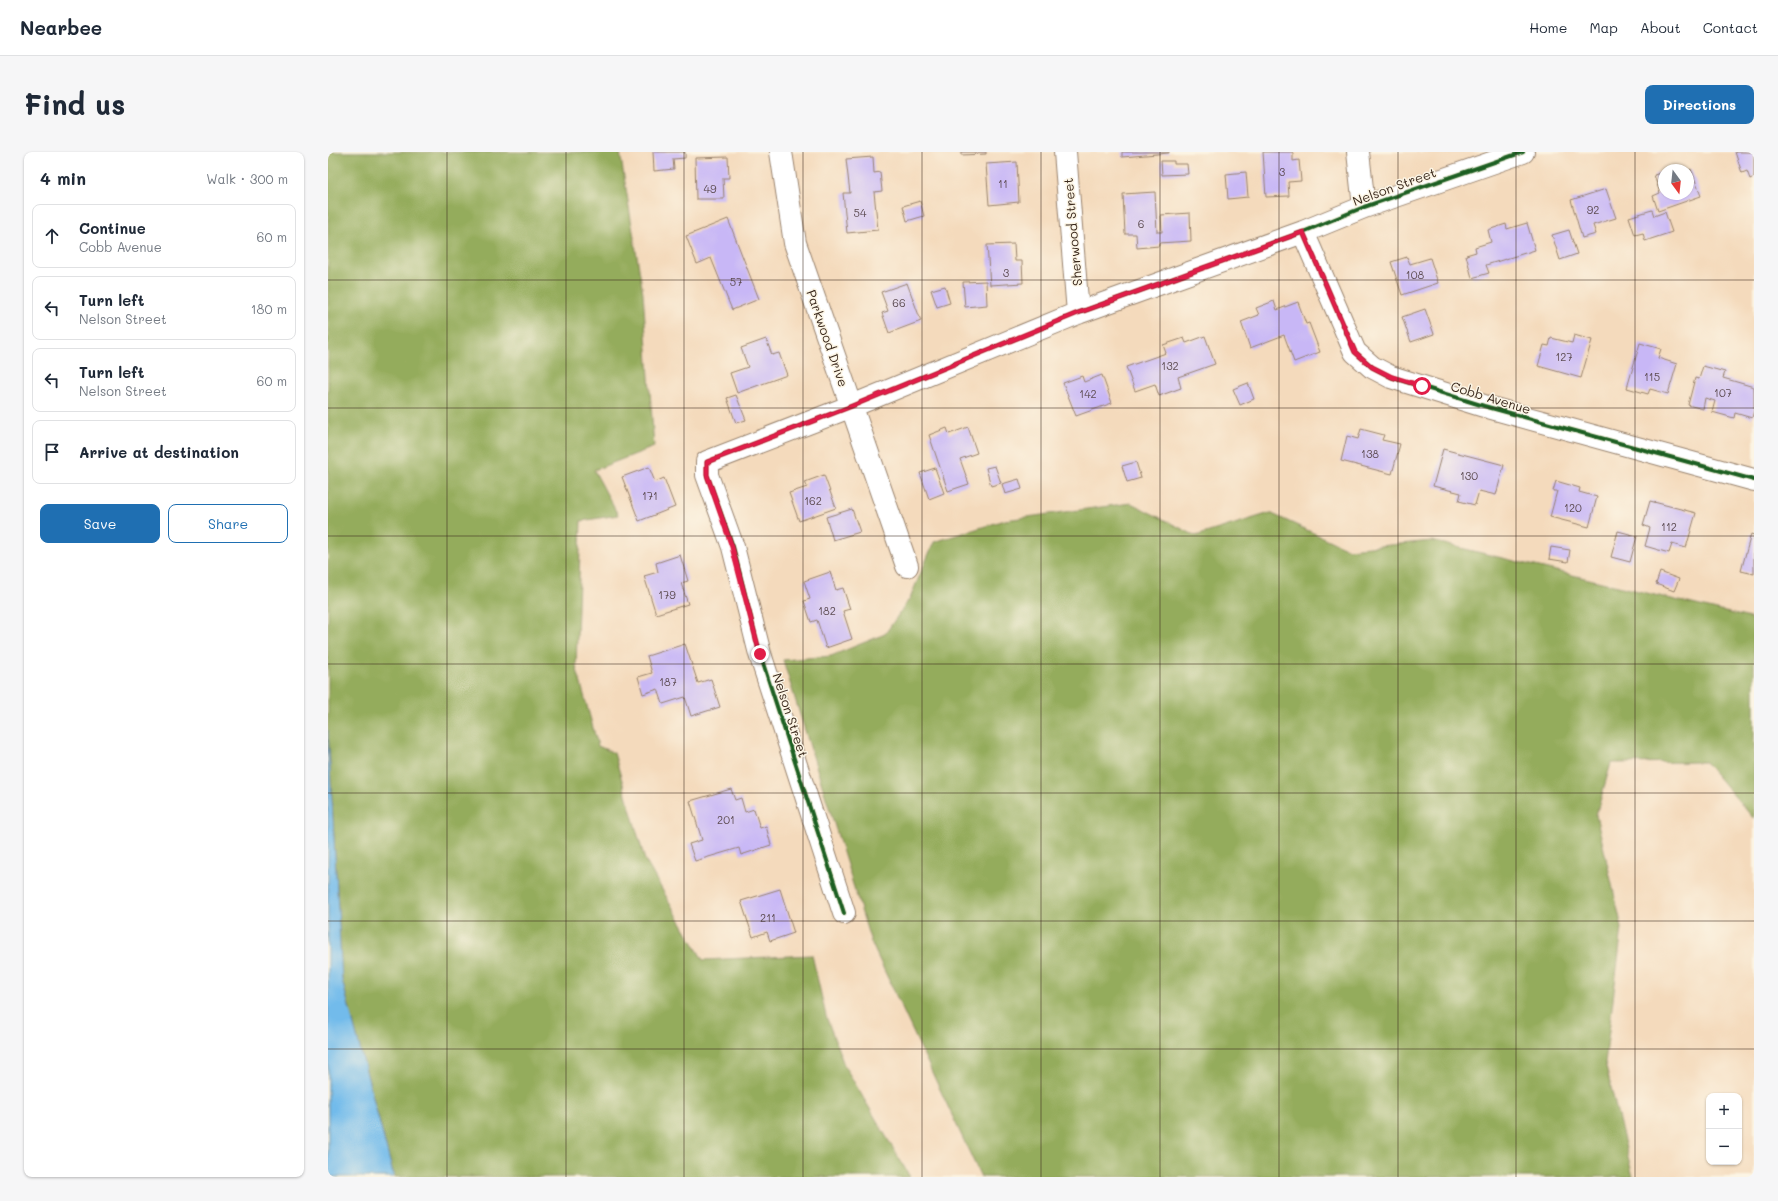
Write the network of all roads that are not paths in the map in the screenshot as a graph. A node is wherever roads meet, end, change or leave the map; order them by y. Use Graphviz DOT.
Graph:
graph roads {
  1 [pos="781,152"];
  2 [pos="1065,152"];
  3 [pos="1358,152"];
  4 [pos="1523,152"];
  5 [pos="1364,207"];
  6 [pos="1303,232"];
  7 [pos="1078,313"];
  8 [pos="852,406"];
  9 [pos="1754,480"];
  10 [pos="906,566"];
  11 [pos="844,913"];
  1 -- 8 [label="street, Parkwood Drive"];
  2 -- 7 [label="street, Sherwood Street"];
  3 -- 5 [label="street"];
  4 -- 5 [label="street, Nelson Street"];
  5 -- 6 [label="street, Nelson Street"];
  6 -- 7 [label="street, Nelson Street"];
  6 -- 9 [label="street, Cobb Avenue"];
  7 -- 8 [label="street, Nelson Street"];
  8 -- 10 [label="street, Parkwood Drive"];
  8 -- 11 [label="street, Nelson Street"];
}
